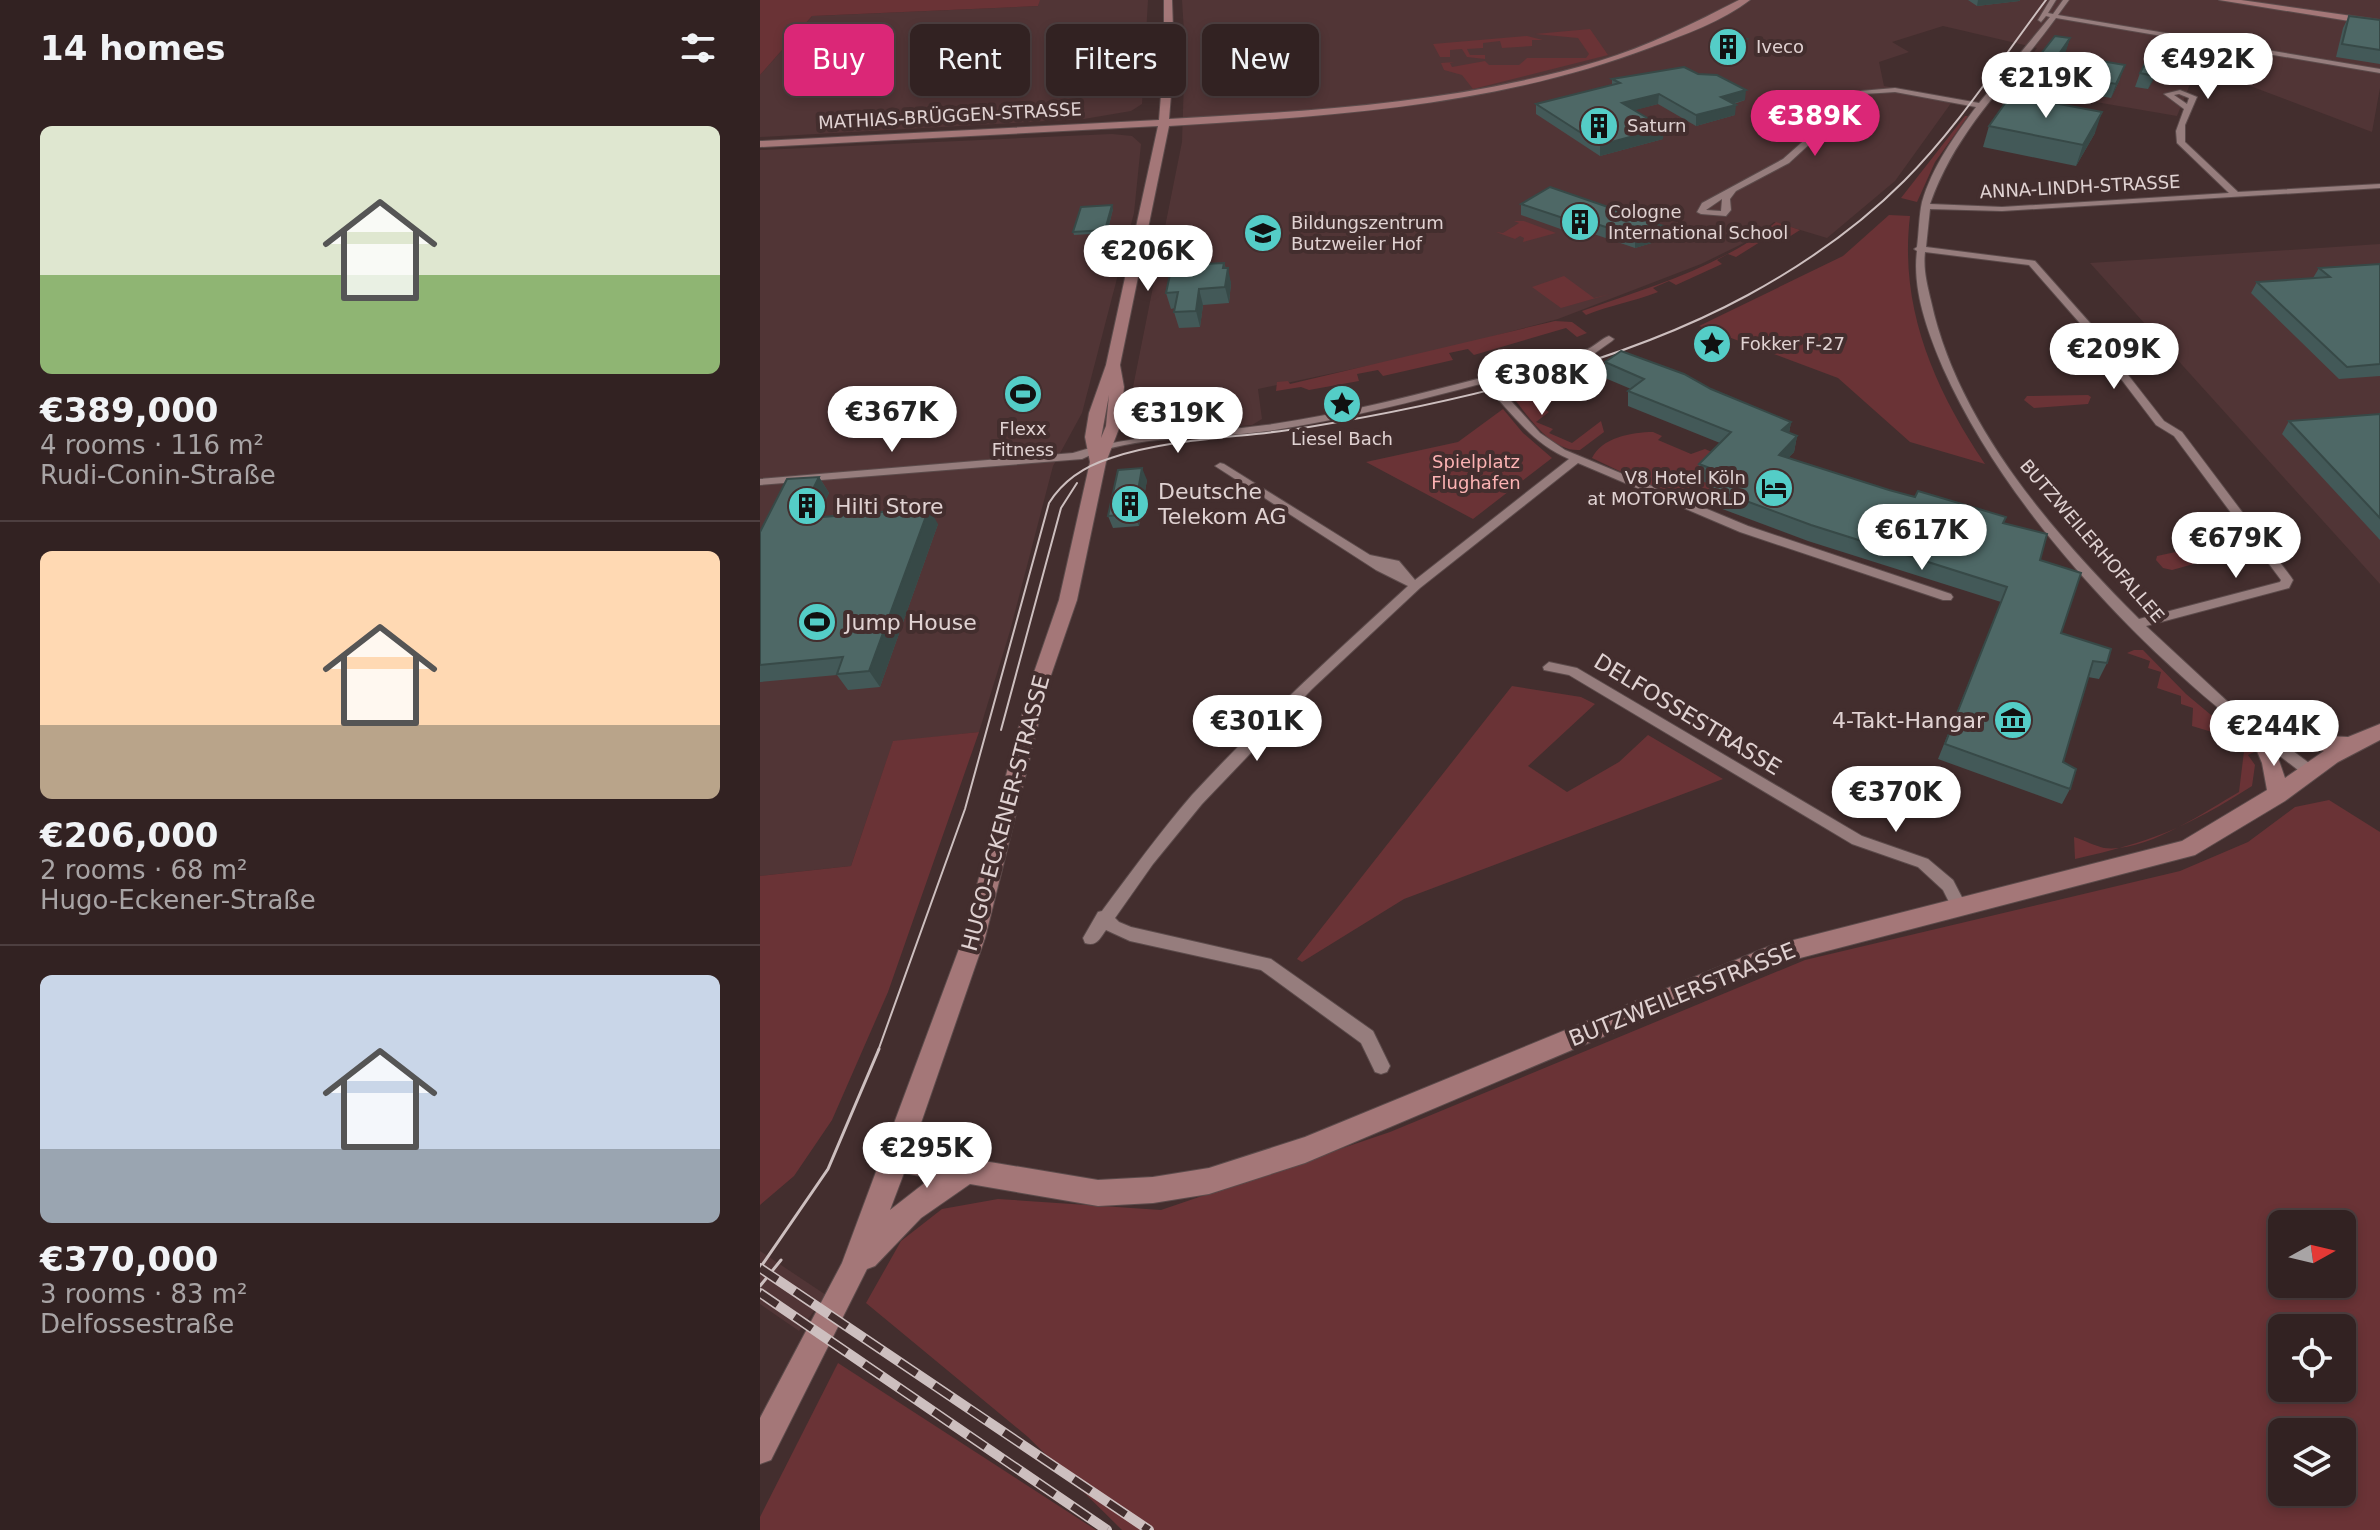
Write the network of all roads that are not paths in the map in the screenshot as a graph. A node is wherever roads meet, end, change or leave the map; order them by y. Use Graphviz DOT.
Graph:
graph roads {
  1 [pos="1168,0"];
  2 [pos="1746,0"];
  3 [pos="2053,0"];
  4 [pos="2066,0"];
  5 [pos="2223,0"];
  6 [pos="2254,0"];
  7 [pos="2044,14"];
  8 [pos="2053,18"];
  9 [pos="2380,21"];
  10 [pos="2042,28"];
  11 [pos="2380,71"];
  12 [pos="1165,104"];
  13 [pos="1982,106"];
  14 [pos="2189,109"];
  15 [pos="1211,121"];
  16 [pos="1164,122"];
  17 [pos="1108,125"];
  18 [pos="760,144"];
  19 [pos="1162,144"];
  20 [pos="2380,186"];
  21 [pos="1733,192"];
  22 [pos="2236,195"];
  23 [pos="1925,206"];
  24 [pos="1918,249"];
  25 [pos="1609,339"];
  26 [pos="1113,365"];
  27 [pos="1487,381"];
  28 [pos="1113,426"];
  29 [pos="1125,442"];
  30 [pos="1094,447"];
  31 [pos="1578,458"];
  32 [pos="1220,466"];
  33 [pos="760,482"];
  34 [pos="1411,582"];
  35 [pos="1947,597"];
  36 [pos="2138,624"];
  37 [pos="1549,667"];
  38 [pos="2380,731"];
  39 [pos="2259,732"];
  40 [pos="2351,745"];
  41 [pos="2312,773"];
  42 [pos="2278,795"];
  43 [pos="1959,907"];
  44 [pos="1104,917"];
  45 [pos="1091,938"];
  46 [pos="1381,1066"];
  47 [pos="896,1159"];
  48 [pos="967,1172"];
  49 [pos="852,1272"];
  50 [pos="760,1449"];
  1 -- 12 [label="street, HUGO-ECKENER-STRASSE"];
  2 -- 15 [label="street, MATHIAS-BRÜGGEN-STRASSE"];
  3 -- 7 [label="street, BUTZWEILERHOFALLEE"];
  4 -- 8 [label="street, BUTZWEILERHOFALLEE"];
  5 -- 9 [label="street"];
  6 -- 9 [label="street"];
  7 -- 8 [label="street"];
  7 -- 10 [label="street, BUTZWEILERHOFALLEE"];
  8 -- 10 [label="street, BUTZWEILERHOFALLEE"];
  8 -- 11 [label="street"];
  10 -- 13 [label="street, BUTZWEILERHOFALLEE"];
  12 -- 15 [label="street"];
  12 -- 16 [label="street, HUGO-ECKENER-STRASSE"];
  12 -- 17 [label="street"];
  13 -- 21 [label="street"];
  13 -- 23 [label="street, BUTZWEILERHOFALLEE"];
  14 -- 22 [label="street, ANNA-LINDH-STRASSE"];
  15 -- 16 [label="street, MATHIAS-BRÜGGEN-STRASSE"];
  15 -- 19 [label="street"];
  16 -- 17 [label="street, MATHIAS-BRÜGGEN-STRASSE"];
  16 -- 19 [label="street, HUGO-ECKENER-STRASSE"];
  17 -- 18 [label="street, MATHIAS-BRÜGGEN-STRASSE"];
  17 -- 19 [label="street"];
  19 -- 26 [label="street, HUGO-ECKENER-STRASSE"];
  20 -- 22 [label="street, ANNA-LINDH-STRASSE"];
  22 -- 23 [label="street, ANNA-LINDH-STRASSE"];
  23 -- 24 [label="street, BUTZWEILERHOFALLEE"];
  24 -- 36 [label="street, BUTZWEILERHOFALLEE"];
  24 -- 36 [label="street"];
  25 -- 27 [label="street"];
  26 -- 28 [label="street, HUGO-ECKENER-STRASSE"];
  26 -- 30 [label="street, HUGO-ECKENER-STRASSE"];
  27 -- 29 [label="street"];
  27 -- 31 [label="street"];
  28 -- 29 [label="street"];
  28 -- 30 [label="street, HUGO-ECKENER-STRASSE"];
  29 -- 30 [label="street"];
  29 -- 30 [label="street"];
  30 -- 33 [label="street"];
  30 -- 47 [label="street, HUGO-ECKENER-STRASSE"];
  31 -- 34 [label="street"];
  31 -- 35 [label="street"];
  32 -- 34 [label="street"];
  34 -- 44 [label="street"];
  36 -- 39 [label="street, BUTZWEILERHOFALLEE"];
  37 -- 43 [label="street, DELFOSSESTRASSE"];
  38 -- 40 [label="street, BUTZWEILERSTRASSE"];
  39 -- 40 [label="street"];
  39 -- 41 [label="street, BUTZWEILERHOFALLEE"];
  39 -- 42 [label="street"];
  40 -- 41 [label="street, BUTZWEILERSTRASSE"];
  41 -- 42 [label="street, BUTZWEILERSTRASSE"];
  42 -- 43 [label="street, BUTZWEILERSTRASSE"];
  43 -- 48 [label="street, BUTZWEILERSTRASSE"];
  44 -- 45 [label="street"];
  44 -- 46 [label="street"];
  47 -- 48 [label="street, BUTZWEILERSTRASSE"];
  47 -- 49 [label="street"];
  48 -- 49 [label="street"];
  49 -- 50 [label="street"];
}
